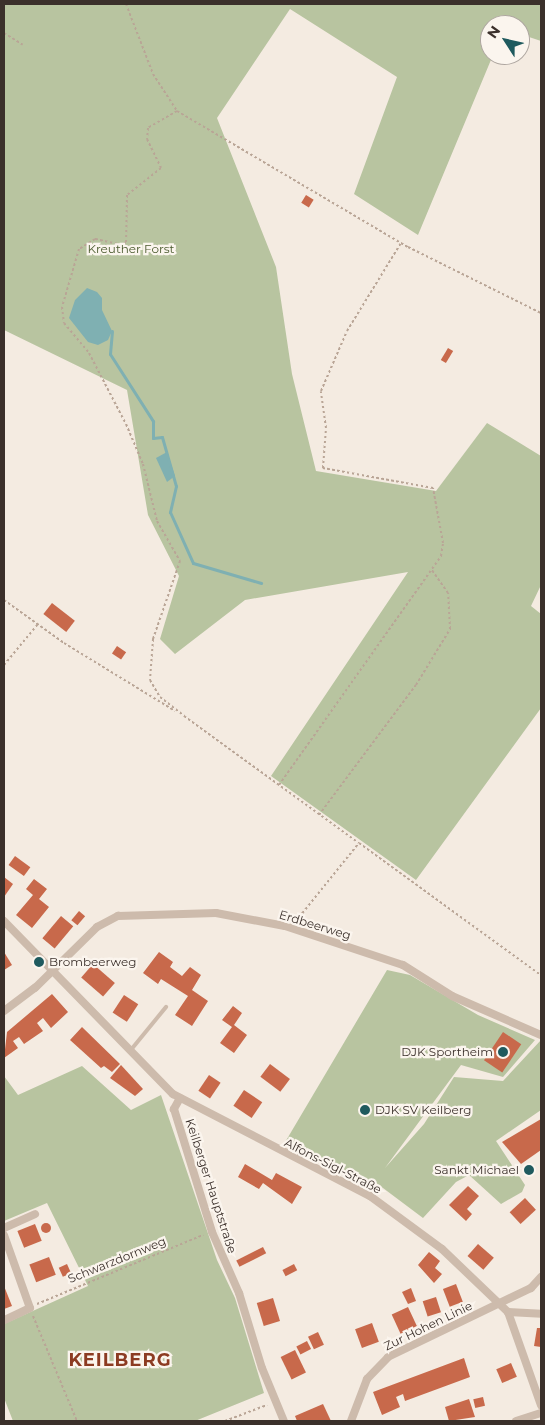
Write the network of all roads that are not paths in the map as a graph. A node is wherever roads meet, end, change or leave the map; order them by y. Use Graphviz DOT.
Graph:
graph roads {
  1 [pos="4,920"];
  2 [pos="54,969"];
  3 [pos="166,1007"];
  4 [pos="4,1011"];
  5 [pos="541,1035"];
  6 [pos="130,1051"];
  7 [pos="180,1098"];
  8 [pos="35,1214"];
  9 [pos="4,1228"];
  10 [pos="4,1235"];
  11 [pos="541,1277"];
  12 [pos="497,1305"];
  13 [pos="508,1312"];
  14 [pos="541,1314"];
  15 [pos="4,1320"];
  16 [pos="541,1405"];
  17 [pos="541,1413"];
  18 [pos="284,1421"];
  19 [pos="351,1421"];
  20 [pos="516,1421"];
  1 -- 2 [label="street"];
  2 -- 4 [label="street"];
  2 -- 5 [label="street, Erdbeerweg"];
  2 -- 6 [label="street"];
  3 -- 6 [label="lane"];
  6 -- 7 [label="street, Alfons-Sigl-Straße"];
  7 -- 12 [label="street, Alfons-Sigl-Straße"];
  7 -- 18 [label="street, Keilberger Hauptstraße"];
  8 -- 9 [label="street"];
  10 -- 15 [label="street"];
  11 -- 12 [label="street, Zur Hohen Linie"];
  12 -- 13 [label="street, Alfons-Sigl-Straße"];
  12 -- 19 [label="street, Zur Hohen Linie"];
  13 -- 14 [label="street"];
  13 -- 16 [label="street"];
  17 -- 20 [label="street"];
}
